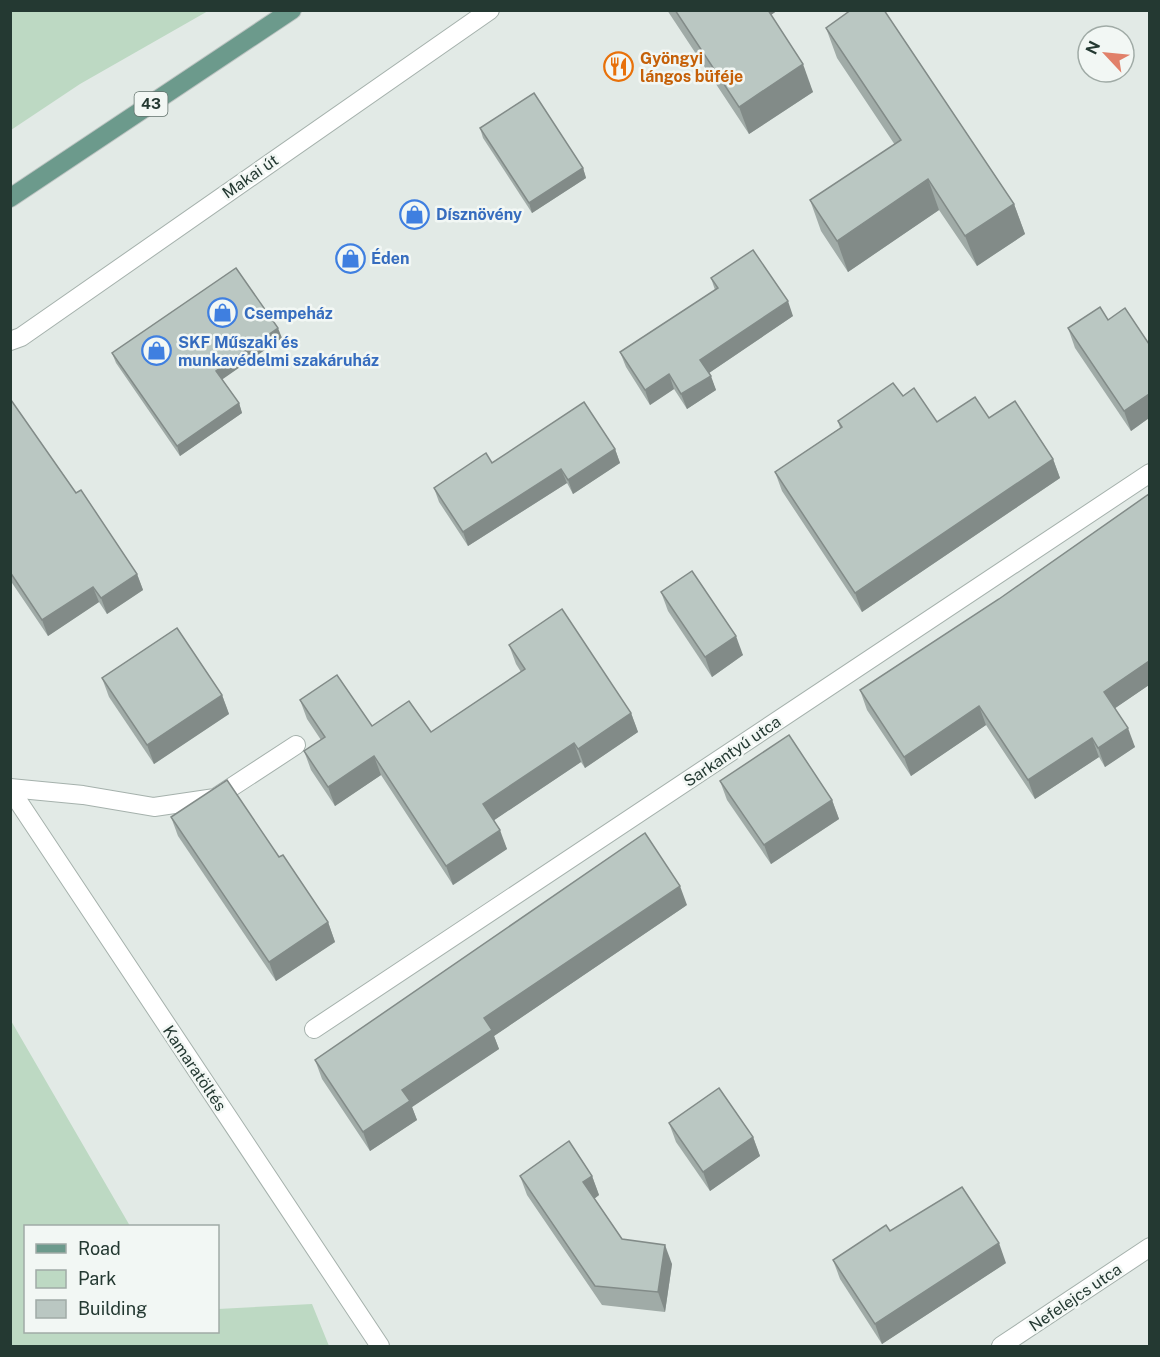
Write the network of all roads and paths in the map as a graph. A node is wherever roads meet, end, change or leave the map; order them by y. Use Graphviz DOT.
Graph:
graph roads {
  1 [pos="292,10"];
  2 [pos="489,10"];
  3 [pos="10,198"];
  4 [pos="10,342"];
  5 [pos="1149,472"];
  6 [pos="296,745"];
  7 [pos="10,788"];
  8 [pos="314,1029"];
  9 [pos="1149,1247"];
  10 [pos="380,1347"];
  11 [pos="1001,1347"];
  1 -- 3 [label="main road, 43"];
  2 -- 4 [label="street, Makai út"];
  5 -- 8 [label="street, Sarkantyú utca"];
  6 -- 7 [label="street"];
  7 -- 10 [label="street, Kamaratöltés"];
  9 -- 11 [label="street, Nefelejcs utca"];
}
